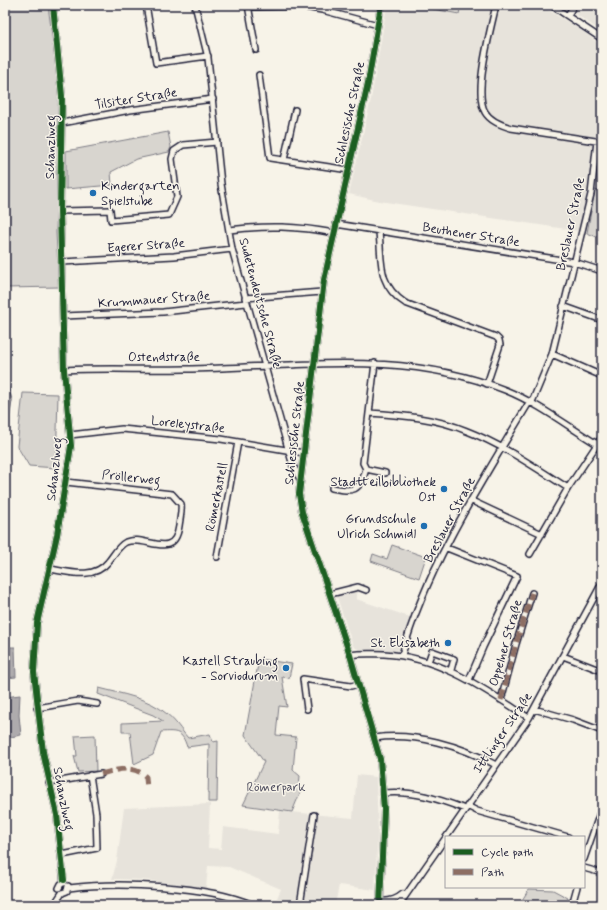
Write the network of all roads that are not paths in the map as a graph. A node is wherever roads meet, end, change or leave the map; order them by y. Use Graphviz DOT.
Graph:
graph roads {
  1 [pos="53,5"];
  2 [pos="146,5"];
  3 [pos="195,5"];
  4 [pos="381,5"];
  5 [pos="496,5"];
  6 [pos="551,5"];
  7 [pos="574,5"];
  8 [pos="248,6"];
  9 [pos="568,15"];
  10 [pos="378,25"];
  11 [pos="602,39"];
  12 [pos="256,50"];
  13 [pos="208,56"];
  14 [pos="259,75"];
  15 [pos="213,98"];
  16 [pos="294,110"];
  17 [pos="62,124"];
  18 [pos="217,142"];
  19 [pos="600,142"];
  20 [pos="284,160"];
  21 [pos="349,170"];
  22 [pos="60,211"];
  23 [pos="336,224"];
  24 [pos="229,230"];
  25 [pos="379,232"];
  26 [pos="334,233"];
  27 [pos="232,249"];
  28 [pos="62,262"];
  29 [pos="574,262"];
  30 [pos="602,271"];
  31 [pos="322,292"];
  32 [pos="245,301"];
  33 [pos="563,306"];
  34 [pos="63,316"];
  35 [pos="602,320"];
  36 [pos="552,354"];
  37 [pos="375,363"];
  38 [pos="313,364"];
  39 [pos="265,365"];
  40 [pos="64,370"];
  41 [pos="602,376"];
  42 [pos="487,384"];
  43 [pos="531,402"];
  44 [pos="369,413"];
  45 [pos="70,435"];
  46 [pos="602,436"];
  47 [pos="238,442"];
  48 [pos="600,445"];
  49 [pos="502,448"];
  50 [pos="289,450"];
  51 [pos="304,452"];
  52 [pos="366,470"];
  53 [pos="385,473"];
  54 [pos="300,479"];
  55 [pos="66,482"];
  56 [pos="332,488"];
  57 [pos="568,488"];
  58 [pos="472,501"];
  59 [pos="542,534"];
  60 [pos="447,548"];
  61 [pos="530,554"];
  62 [pos="216,557"];
  63 [pos="50,569"];
  64 [pos="602,582"];
  65 [pos="366,590"];
  66 [pos="532,593"];
  67 [pos="330,594"];
  68 [pos="350,655"];
  69 [pos="402,655"];
  70 [pos="563,656"];
  71 [pos="428,662"];
  72 [pos="451,670"];
  73 [pos="602,671"];
  74 [pos="469,680"];
  75 [pos="358,684"];
  76 [pos="501,700"];
  77 [pos="97,704"];
  78 [pos="37,708"];
  79 [pos="308,709"];
  80 [pos="534,709"];
  81 [pos="528,718"];
  82 [pos="602,731"];
  83 [pos="375,738"];
  84 [pos="496,765"];
  85 [pos="101,774"];
  86 [pos="90,775"];
  87 [pos="49,783"];
  88 [pos="383,793"];
  89 [pos="466,807"];
  90 [pos="602,807"];
  91 [pos="314,815"];
  92 [pos="446,836"];
  93 [pos="564,836"];
  94 [pos="445,837"];
  95 [pos="586,842"];
  96 [pos="62,855"];
  97 [pos="585,868"];
  98 [pos="602,873"];
  99 [pos="64,883"];
  100 [pos="69,888"];
  101 [pos="409,888"];
  102 [pos="577,888"];
  103 [pos="61,894"];
  104 [pos="380,903"];
  105 [pos="54,905"];
  106 [pos="253,905"];
  107 [pos="300,905"];
  108 [pos="398,905"];
  109 [pos="572,905"];
  1 -- 17 [label="street, Schanzlweg"];
  2 -- 13 [label="street"];
  3 -- 13 [label="street, Sudetendeutsche Straße"];
  4 -- 10 [label="street, Schlesische Straße"];
  5 -- 19 [label="street"];
  6 -- 9 [label="street"];
  7 -- 9 [label="street"];
  8 -- 10 [label="street"];
  8 -- 12 [label="street"];
  9 -- 11 [label="street"];
  10 -- 21 [label="street, Schlesische Straße"];
  13 -- 15 [label="street, Sudetendeutsche Straße"];
  14 -- 20 [label="street"];
  15 -- 17 [label="street, Tilsiter Straße"];
  15 -- 18 [label="street, Sudetendeutsche Straße"];
  16 -- 20 [label="street"];
  17 -- 22 [label="street, Schanzlweg"];
  18 -- 22 [label="street"];
  18 -- 24 [label="street, Sudetendeutsche Straße"];
  19 -- 29 [label="street, Breslauer Straße"];
  20 -- 21 [label="street"];
  21 -- 23 [label="street, Schlesische Straße"];
  22 -- 28 [label="street, Schanzlweg"];
  23 -- 25 [label="street, Beuthener Straße"];
  23 -- 26 [label="street, Schlesische Straße"];
  24 -- 26 [label="street"];
  24 -- 27 [label="street, Sudetendeutsche Straße"];
  25 -- 29 [label="street, Beuthener Straße"];
  25 -- 42 [label="street"];
  26 -- 31 [label="street, Schlesische Straße"];
  27 -- 28 [label="street, Egerer Straße"];
  27 -- 32 [label="street, Sudetendeutsche Straße"];
  28 -- 34 [label="street, Schanzlweg"];
  29 -- 30 [label="street, Beuthener Straße"];
  29 -- 33 [label="street, Breslauer Straße"];
  31 -- 32 [label="street, Krummauer Straße"];
  31 -- 38 [label="street, Schlesische Straße"];
  32 -- 34 [label="street, Krummauer Straße"];
  32 -- 39 [label="street, Sudetendeutsche Straße"];
  33 -- 35 [label="street"];
  33 -- 36 [label="street, Breslauer Straße"];
  34 -- 40 [label="street, Schanzlweg"];
  36 -- 41 [label="street"];
  36 -- 43 [label="street, Breslauer Straße"];
  37 -- 38 [label="street, Ostendstraße"];
  37 -- 42 [label="street, Ostendstraße"];
  37 -- 44 [label="street"];
  38 -- 39 [label="street, Ostendstraße"];
  38 -- 51 [label="street, Schlesische Straße"];
  39 -- 40 [label="street, Ostendstraße"];
  39 -- 50 [label="street, Sudetendeutsche Straße"];
  40 -- 45 [label="street, Schanzlweg"];
  42 -- 43 [label="street, Ostendstraße"];
  43 -- 48 [label="street, Ostendstraße"];
  43 -- 49 [label="street, Breslauer Straße"];
  44 -- 49 [label="street"];
  44 -- 52 [label="street"];
  45 -- 47 [label="street, Loreleystraße"];
  45 -- 55 [label="street, Schanzlweg"];
  46 -- 48 [label="street"];
  47 -- 50 [label="street, Loreleystraße"];
  47 -- 62 [label="street, Römerkastell"];
  48 -- 57 [label="street"];
  49 -- 57 [label="street"];
  49 -- 58 [label="street, Breslauer Straße"];
  50 -- 51 [label="street, Loreleystraße"];
  50 -- 54 [label="street, Sudetendeutsche Straße"];
  51 -- 54 [label="street, Schlesische Straße"];
  52 -- 53 [label="street"];
  52 -- 56 [label="street"];
  54 -- 67 [label="street, Schlesische Straße"];
  55 -- 63 [label="street, Schanzlweg"];
  55 -- 63 [label="street, Pröllerweg"];
  57 -- 59 [label="street"];
  58 -- 59 [label="street"];
  58 -- 60 [label="street, Breslauer Straße"];
  59 -- 61 [label="street"];
  60 -- 69 [label="street, Breslauer Straße"];
  60 -- 74 [label="street"];
  63 -- 78 [label="street, Schanzlweg"];
  64 -- 70 [label="street, Ittlinger Straße"];
  65 -- 67 [label="street"];
  66 -- 76 [label="street, Oppelner Straße"];
  67 -- 68 [label="street, Schlesische Straße"];
  68 -- 69 [label="street, Oppelner Straße"];
  68 -- 75 [label="street, Schlesische Straße"];
  69 -- 71 [label="street, Oppelner Straße"];
  70 -- 73 [label="street"];
  70 -- 80 [label="street, Ittlinger Straße"];
  71 -- 72 [label="street, Oppelner Straße"];
  71 -- 72 [label="street"];
  72 -- 74 [label="street, Oppelner Straße"];
  74 -- 76 [label="street, Oppelner Straße"];
  75 -- 79 [label="street"];
  75 -- 83 [label="street, Schlesische Straße"];
  76 -- 81 [label="street, Oppelner Straße"];
  77 -- 78 [label="street"];
  78 -- 87 [label="street, Schanzlweg"];
  80 -- 81 [label="street, Ittlinger Straße"];
  80 -- 82 [label="street"];
  81 -- 84 [label="street, Ittlinger Straße"];
  83 -- 84 [label="street"];
  83 -- 88 [label="street, Schlesische Straße"];
  84 -- 89 [label="street, Ittlinger Straße"];
  85 -- 86 [label="street"];
  86 -- 87 [label="street"];
  86 -- 96 [label="street"];
  87 -- 96 [label="street, Schanzlweg"];
  88 -- 89 [label="street"];
  88 -- 104 [label="street, Schlesische Straße"];
  89 -- 92 [label="street, Ittlinger Straße"];
  89 -- 93 [label="street"];
  90 -- 95 [label="street"];
  91 -- 107 [label="street"];
  94 -- 101 [label="street, Ittlinger Straße"];
  96 -- 99 [label="street, Schanzlweg"];
  97 -- 98 [label="street"];
  99 -- 100 [label="street"];
  99 -- 103 [label="street"];
  100 -- 103 [label="street"];
  100 -- 106 [label="street"];
  101 -- 104 [label="street, Ittlinger Straße"];
  101 -- 108 [label="street, Ittlinger Straße"];
  102 -- 109 [label="street"];
  103 -- 105 [label="street"];
}
